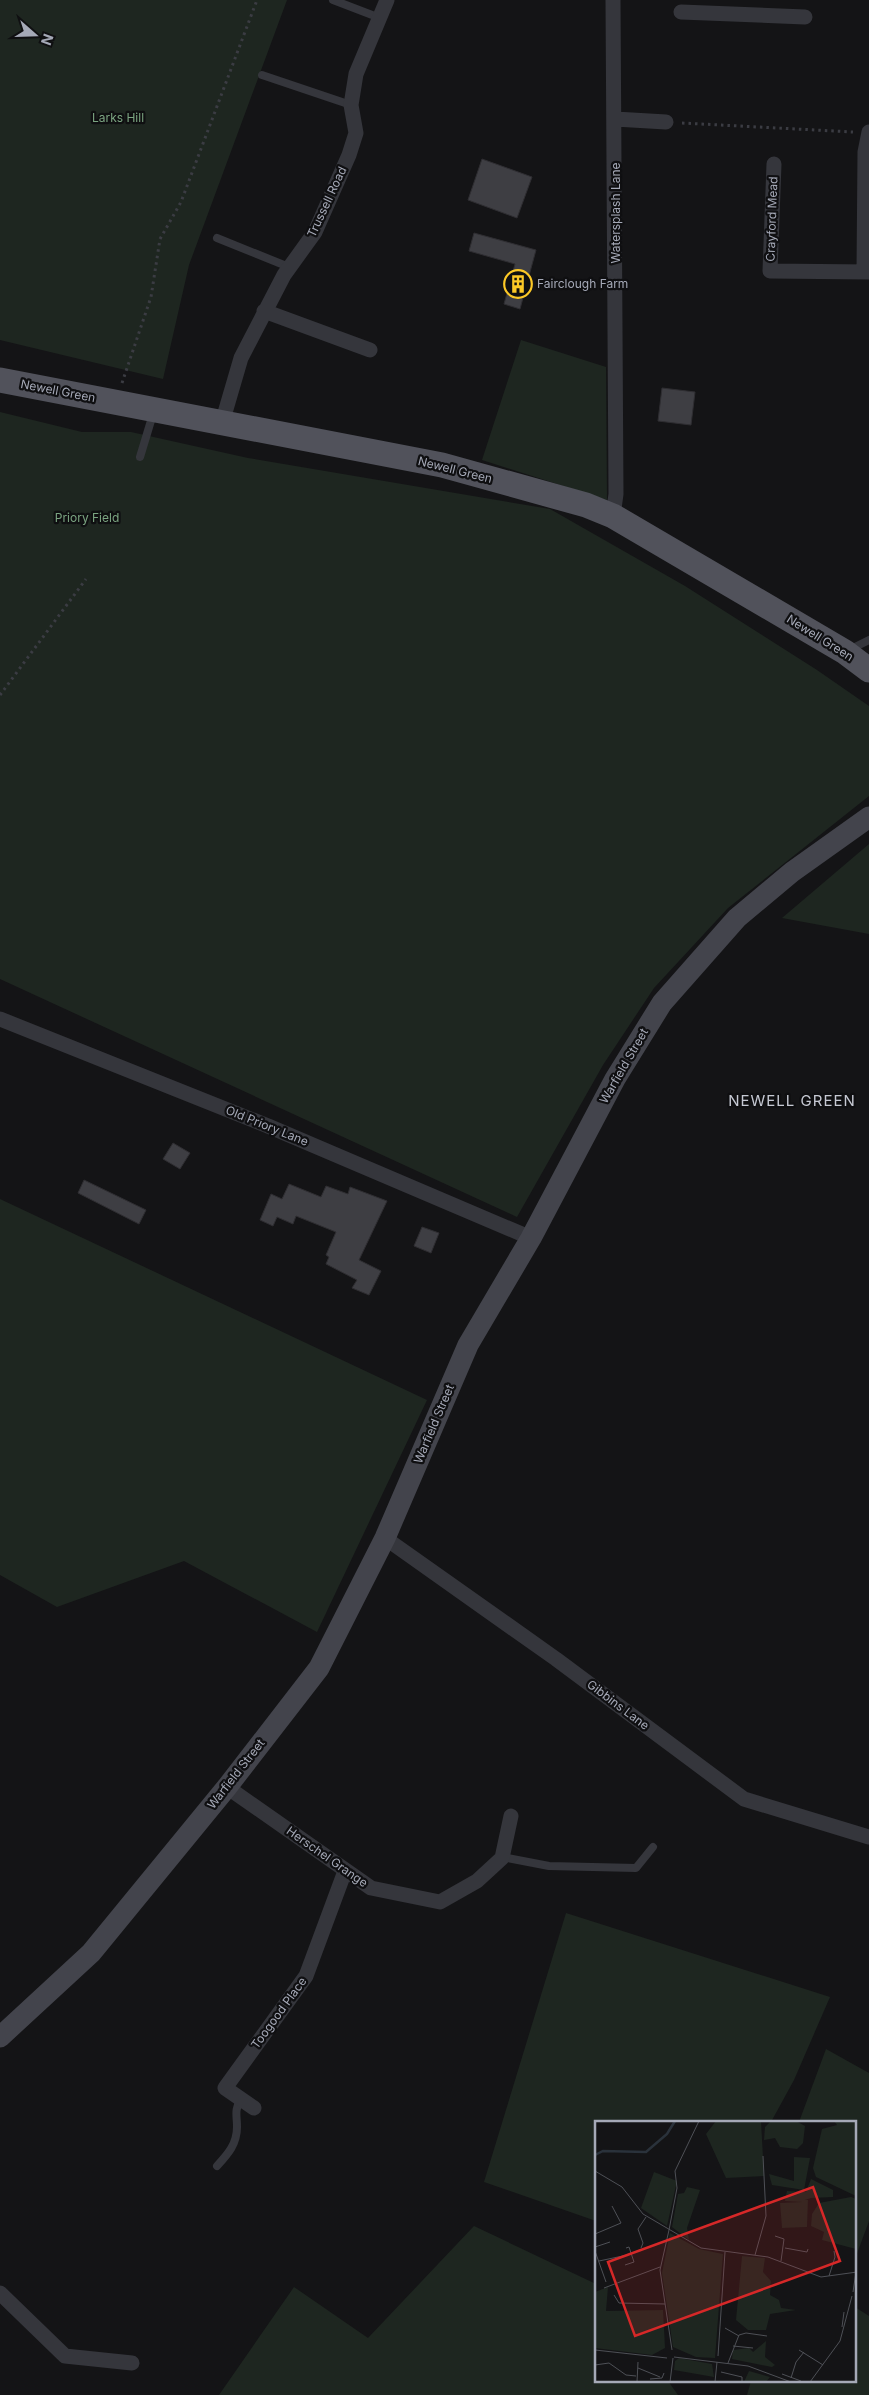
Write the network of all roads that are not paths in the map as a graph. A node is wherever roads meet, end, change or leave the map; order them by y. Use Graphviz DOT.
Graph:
graph roads {
  1 [pos="333,0"];
  2 [pos="387,0"];
  3 [pos="613,0"];
  4 [pos="735,7"];
  5 [pos="681,12"];
  6 [pos="805,17"];
  7 [pos="380,18"];
  8 [pos="262,75"];
  9 [pos="351,105"];
  10 [pos="615,119"];
  11 [pos="666,122"];
  12 [pos="865,132"];
  13 [pos="774,164"];
  14 [pos="216,238"];
  15 [pos="290,267"];
  16 [pos="867,272"];
  17 [pos="264,311"];
  18 [pos="370,350"];
  19 [pos="0,380"];
  20 [pos="154,410"];
  21 [pos="222,423"];
  22 [pos="140,457"];
  23 [pos="613,516"];
  24 [pos="869,640"];
  25 [pos="846,652"];
  26 [pos="869,670"];
  27 [pos="869,817"];
  28 [pos="0,1019"];
  29 [pos="531,1238"];
  30 [pos="385,1538"];
  31 [pos="227,1787"];
  32 [pos="511,1816"];
  33 [pos="869,1838"];
  34 [pos="654,1847"];
  35 [pos="502,1857"];
  36 [pos="345,1871"];
  37 [pos="0,2037"];
  38 [pos="240,2099"];
  39 [pos="254,2108"];
  40 [pos="217,2166"];
  41 [pos="0,2293"];
  42 [pos="132,2363"];
  1 -- 7 [label="lane"];
  2 -- 7 [label="street, Trussell Road"];
  3 -- 10 [label="street, Watersplash Lane"];
  4 -- 5 [label="street"];
  4 -- 6 [label="street"];
  7 -- 9 [label="street, Trussell Road"];
  8 -- 9 [label="lane"];
  9 -- 15 [label="street, Trussell Road"];
  10 -- 11 [label="street"];
  10 -- 23 [label="street, Watersplash Lane"];
  12 -- 16 [label="street, Crayford Mead"];
  13 -- 16 [label="street, Crayford Mead"];
  14 -- 15 [label="lane"];
  15 -- 17 [label="street, Trussell Road"];
  17 -- 18 [label="street"];
  17 -- 21 [label="street, Trussell Road"];
  19 -- 20 [label="main road, Newell Green"];
  20 -- 21 [label="main road, Newell Green"];
  20 -- 22 [label="lane"];
  21 -- 23 [label="main road, Newell Green"];
  23 -- 25 [label="main road, Newell Green"];
  24 -- 25 [label="lane"];
  25 -- 26 [label="main road, Newell Green"];
  27 -- 29 [label="main road, Warfield Street"];
  28 -- 29 [label="street, Old Priory Lane"];
  29 -- 30 [label="main road, Warfield Street"];
  30 -- 31 [label="main road, Warfield Street"];
  30 -- 33 [label="street, Gibbins Lane"];
  31 -- 36 [label="street, Herschel Grange"];
  31 -- 37 [label="main road, Warfield Street"];
  32 -- 35 [label="street"];
  34 -- 35 [label="lane"];
  35 -- 36 [label="street, Herschel Grange"];
  36 -- 38 [label="street, Toogood Place"];
  38 -- 39 [label="street, Toogood Place"];
  38 -- 40 [label="lane"];
  41 -- 42 [label="street"];
}
